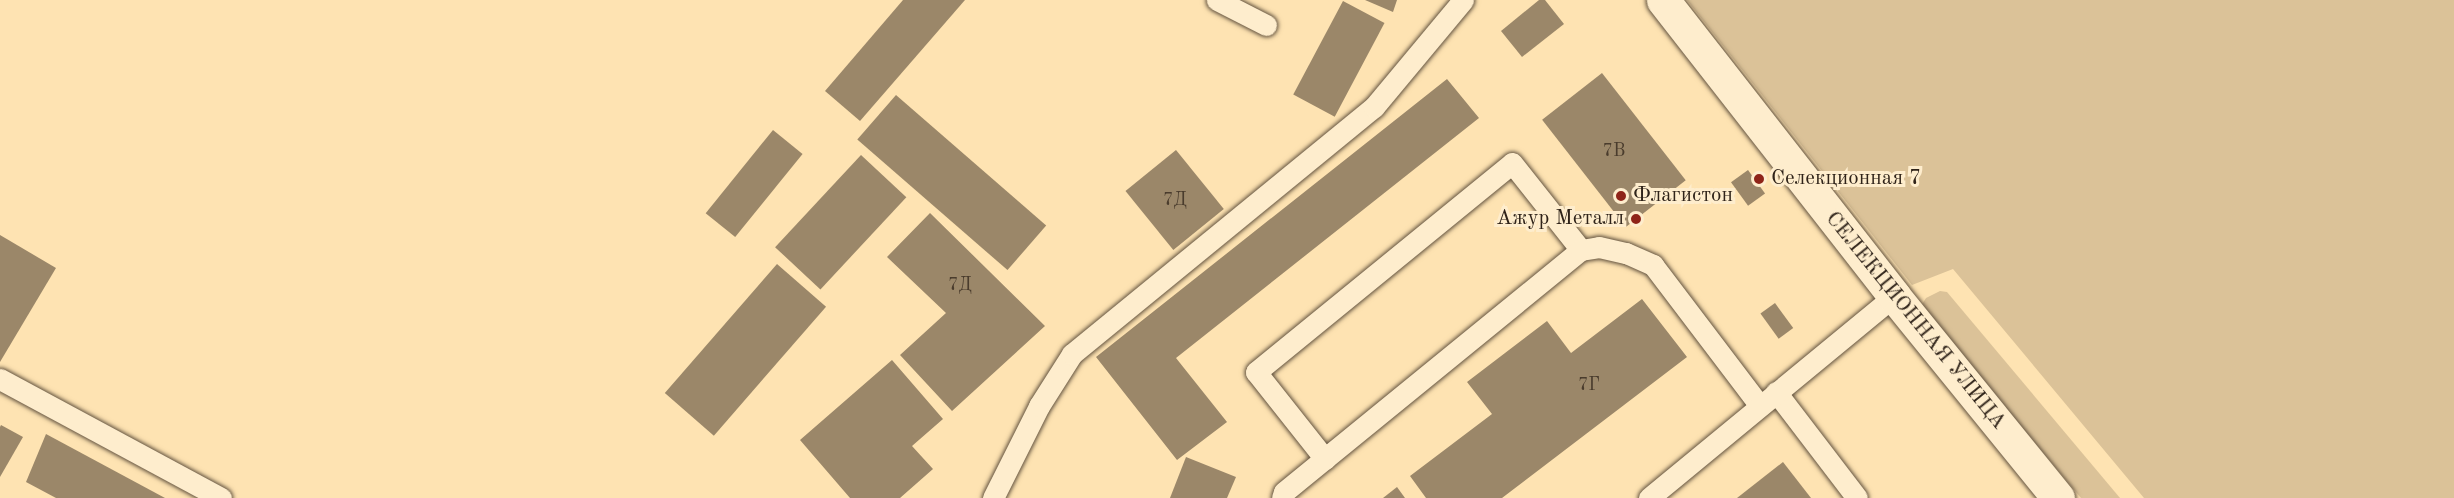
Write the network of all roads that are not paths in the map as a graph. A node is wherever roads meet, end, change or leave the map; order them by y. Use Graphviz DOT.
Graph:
graph roads {
  1 [pos="1217,0"];
  2 [pos="1463,0"];
  3 [pos="1663,0"];
  4 [pos="1266,25"];
  5 [pos="1581,250"];
  6 [pos="1894,296"];
  7 [pos="0,379"];
  8 [pos="1776,392"];
  9 [pos="1760,406"];
  10 [pos="1325,459"];
  11 [pos="220,498"];
  12 [pos="993,498"];
  13 [pos="1282,498"];
  14 [pos="1649,498"];
  15 [pos="1857,498"];
  16 [pos="2058,498"];
  1 -- 4 [label="lane"];
  2 -- 12 [label="lane"];
  3 -- 6 [label="street, СЕЛЕКЦИОННАЯ УЛИЦА"];
  5 -- 9 [label="lane"];
  5 -- 10 [label="lane"];
  5 -- 10 [label="lane"];
  6 -- 8 [label="lane"];
  6 -- 16 [label="street, СЕЛЕКЦИОННАЯ УЛИЦА"];
  7 -- 11 [label="lane"];
  8 -- 9 [label="lane"];
  8 -- 15 [label="lane"];
  9 -- 14 [label="lane"];
  10 -- 13 [label="lane"];
}
